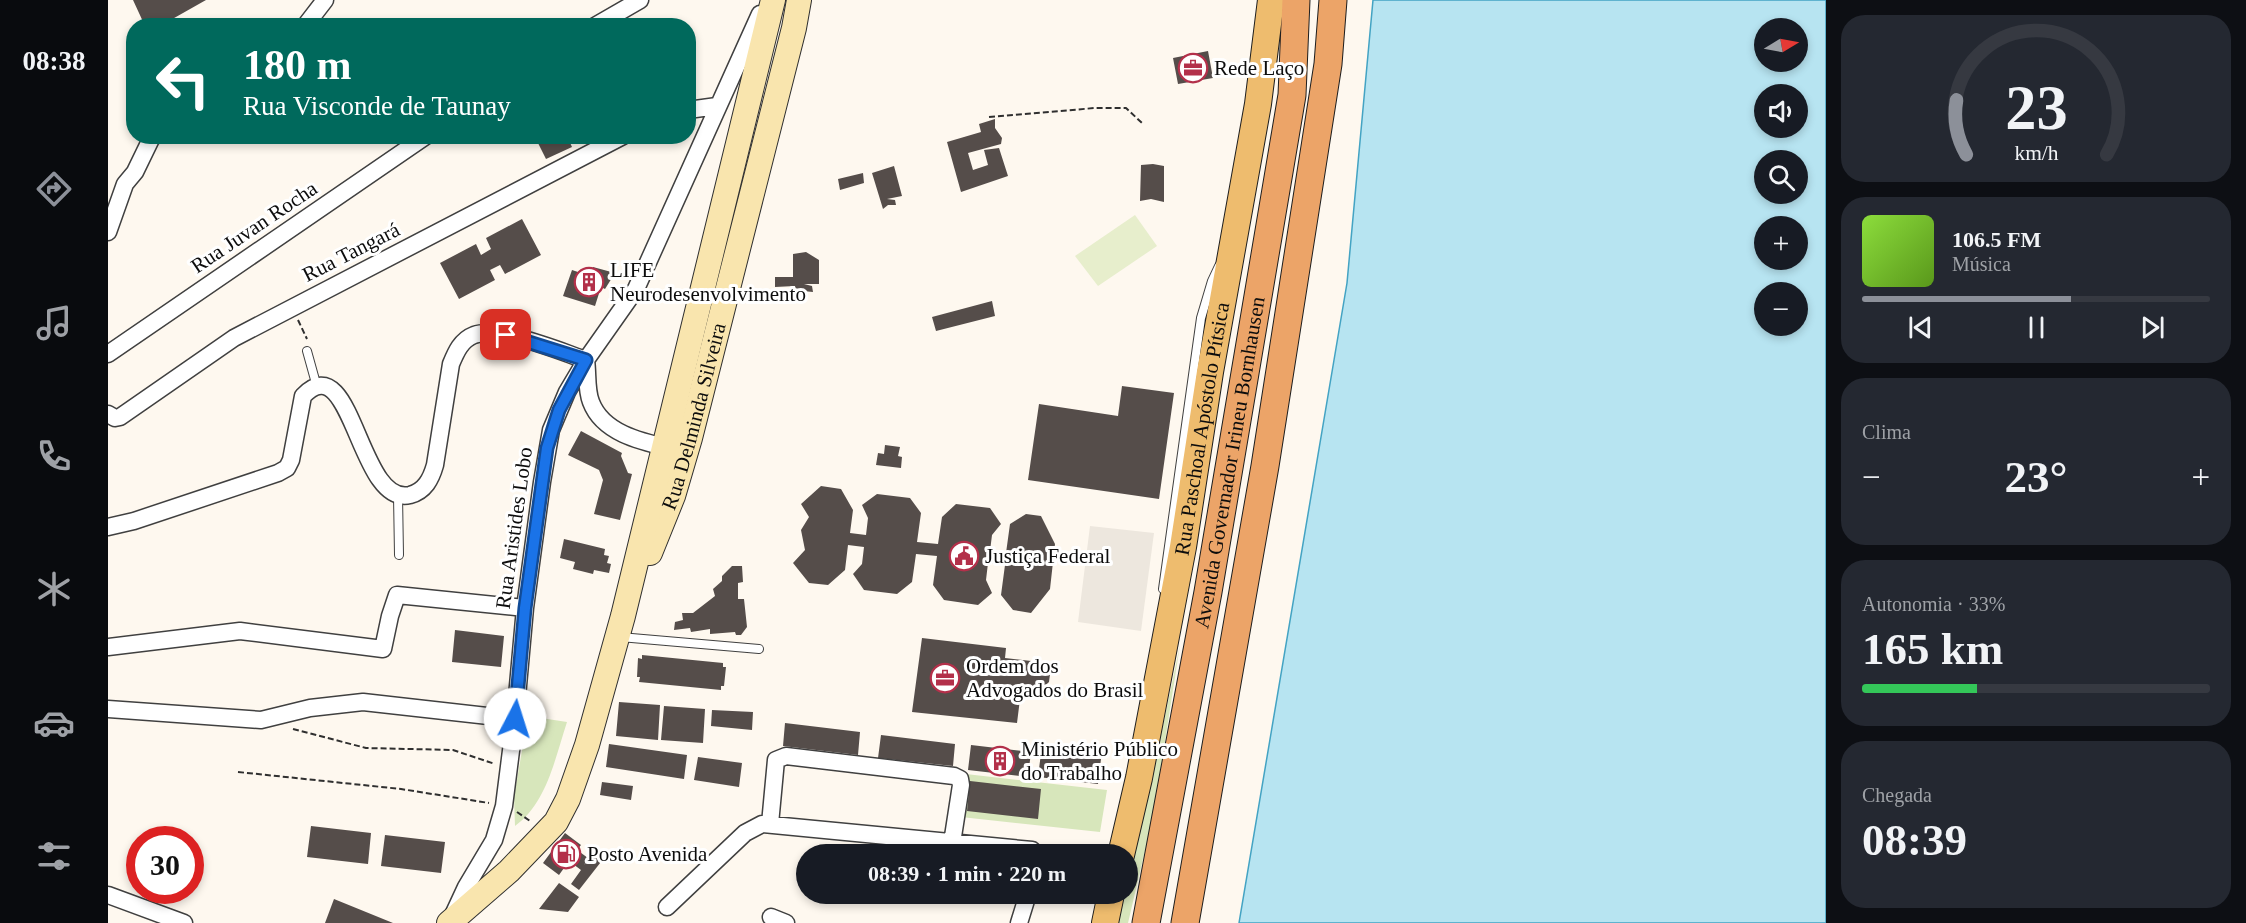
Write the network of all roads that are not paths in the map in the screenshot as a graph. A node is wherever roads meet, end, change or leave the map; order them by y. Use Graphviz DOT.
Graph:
graph roads {
  1 [pos="325,0"];
  2 [pos="640,0"];
  3 [pos="766,0"];
  4 [pos="773,0"];
  5 [pos="799,0"];
  6 [pos="1271,0"];
  7 [pos="1296,0"];
  8 [pos="1333,0"];
  9 [pos="311,18"];
  10 [pos="609,18"];
  11 [pos="717,106"];
  12 [pos="696,109"];
  13 [pos="148,144"];
  14 [pos="414,144"];
  15 [pos="608,144"];
  16 [pos="108,232"];
  17 [pos="1235,234"];
  18 [pos="308,351"];
  19 [pos="108,354"];
  20 [pos="586,360"];
  21 [pos="316,387"];
  22 [pos="108,414"];
  23 [pos="675,449"];
  24 [pos="398,495"];
  25 [pos="108,527"];
  26 [pos="399,555"];
  27 [pos="1162,595"];
  28 [pos="525,608"];
  29 [pos="620,626"];
  30 [pos="108,647"];
  31 [pos="759,649"];
  32 [pos="108,709"];
  33 [pos="515,719"];
  34 [pos="1139,726"];
  35 [pos="1139,778"];
  36 [pos="770,824"];
  37 [pos="952,843"];
  38 [pos="963,844"];
  39 [pos="1123,844"];
  40 [pos="108,895"];
  41 [pos="1025,904"];
  42 [pos="1110,904"];
  43 [pos="667,907"];
  44 [pos="449,922"];
  45 [pos="184,923"];
  46 [pos="1019,923"];
  47 [pos="1105,923"];
  48 [pos="1146,923"];
  49 [pos="1185,923"];
  1 -- 9 [label="street"];
  2 -- 10 [label="street"];
  3 -- 11 [label="street, Rua Aristides Lobo"];
  4 -- 23 [label="main road, Rua Delminda Silveira"];
  5 -- 23 [label="main road, Rua Delminda Silveira"];
  6 -- 17 [label="main road, Rua Paschoal Apóstolo Pítsica"];
  7 -- 48 [label="highway, Avenida Governador Irineu Bornhausen"];
  8 -- 49 [label="highway, Avenida Governador Irineu Bornhausen"];
  11 -- 12 [label="street"];
  11 -- 20 [label="street, Rua Aristides Lobo"];
  13 -- 16 [label="street"];
  14 -- 19 [label="street, Rua Juvan Rocha"];
  15 -- 22 [label="street, Rua Tangará"];
  17 -- 27 [label="lane"];
  17 -- 35 [label="main road, Rua Paschoal Apóstolo Pítsica"];
  18 -- 21 [label="lane"];
  20 -- 23 [label="street"];
  20 -- 24 [label="street"];
  20 -- 28 [label="street, Rua Aristides Lobo"];
  21 -- 24 [label="street"];
  21 -- 25 [label="street"];
  23 -- 29 [label="main road, Rua Delminda Silveira"];
  24 -- 26 [label="lane"];
  28 -- 30 [label="street"];
  28 -- 33 [label="street, Rua Aristides Lobo"];
  29 -- 31 [label="lane"];
  29 -- 44 [label="main road, Rua Delminda Silveira"];
  32 -- 33 [label="street"];
  33 -- 44 [label="street, Rua Aristides Lobo"];
  34 -- 35 [label="lane"];
  35 -- 39 [label="main road, Rua Paschoal Apóstolo Pítsica"];
  36 -- 37 [label="street"];
  36 -- 37 [label="street"];
  36 -- 43 [label="street"];
  37 -- 38 [label="street"];
  40 -- 45 [label="street"];
  41 -- 46 [label="street"];
  42 -- 47 [label="main road"];
}
